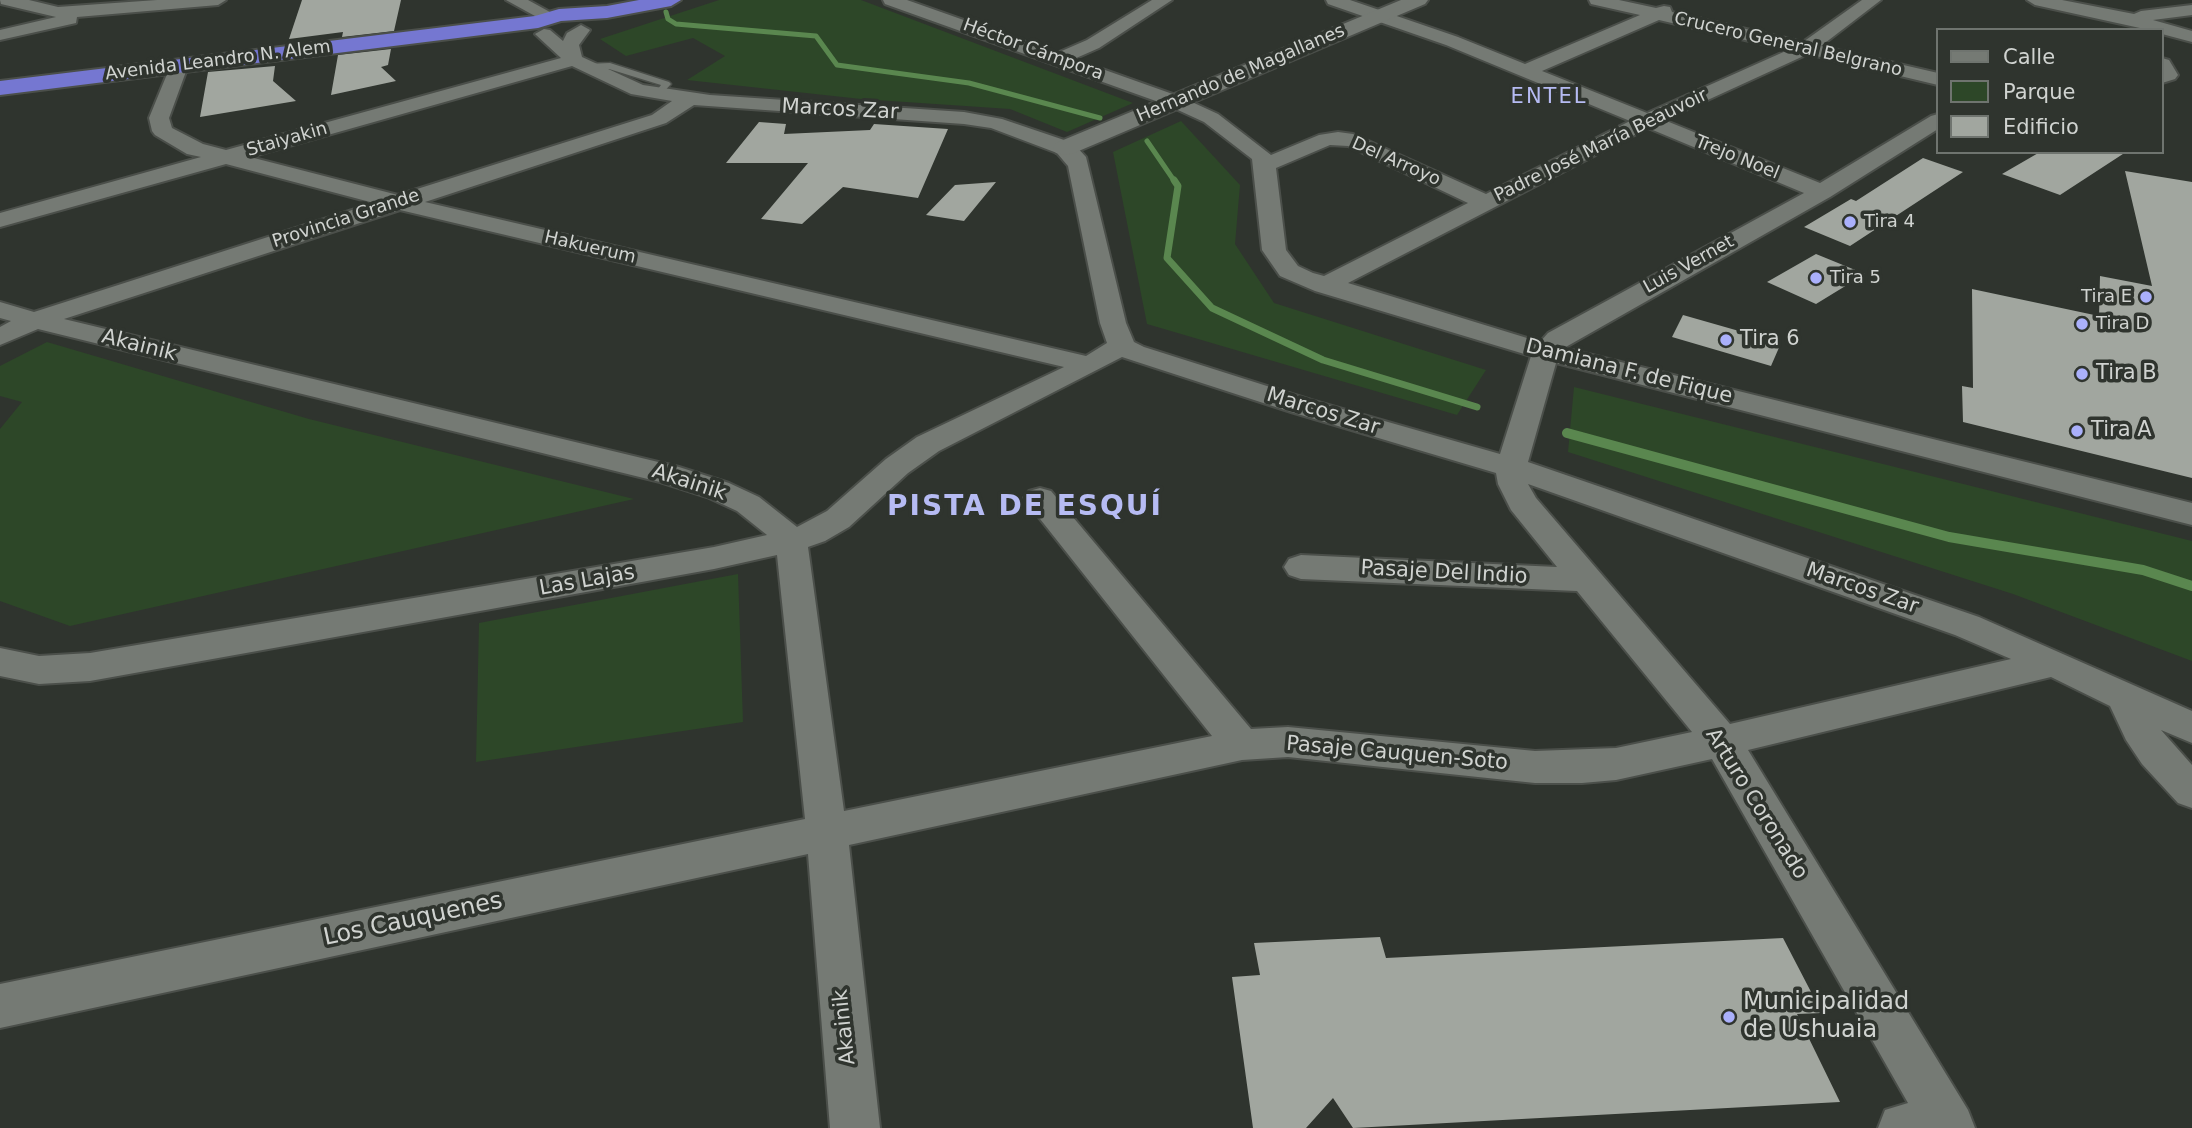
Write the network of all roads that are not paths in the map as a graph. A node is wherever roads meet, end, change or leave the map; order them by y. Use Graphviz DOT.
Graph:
graph roads {
  1 [pos="7,0"];
  2 [pos="151,0"];
  3 [pos="218,0"];
  4 [pos="514,0"];
  5 [pos="672,0"];
  6 [pos="891,0"];
  7 [pos="1164,0"];
  8 [pos="1335,0"];
  9 [pos="1418,0"];
  10 [pos="1597,0"];
  11 [pos="1678,0"];
  12 [pos="1873,0"];
  13 [pos="2035,0"];
  14 [pos="2115,0"];
  15 [pos="922,4"];
  16 [pos="2192,9"];
  17 [pos="102,12"];
  18 [pos="1660,15"];
  19 [pos="1379,16"];
  20 [pos="584,24"];
  21 [pos="2132,24"];
  22 [pos="542,26"];
  23 [pos="2150,28"];
  24 [pos="2164,31"];
  25 [pos="0,35"];
  26 [pos="2192,37"];
  27 [pos="1805,49"];
  28 [pos="1058,59"];
  29 [pos="580,64"];
  30 [pos="179,66"];
  31 [pos="1525,71"];
  32 [pos="1937,79"];
  33 [pos="0,88"];
  34 [pos="689,99"];
  35 [pos="1174,101"];
  36 [pos="1646,121"];
  37 [pos="1937,121"];
  38 [pos="1065,148"];
  39 [pos="225,157"];
  40 [pos="1265,165"];
  41 [pos="1822,192"];
  42 [pos="397,202"];
  43 [pos="1486,203"];
  44 [pos="0,220"];
  45 [pos="1324,286"];
  46 [pos="0,310"];
  47 [pos="35,320"];
  48 [pos="0,337"];
  49 [pos="1122,346"];
  50 [pos="1546,352"];
  51 [pos="1090,365"];
  52 [pos="1511,467"];
  53 [pos="1040,498"];
  54 [pos="2192,514"];
  55 [pos="791,541"];
  56 [pos="1301,566"];
  57 [pos="1587,580"];
  58 [pos="0,662"];
  59 [pos="2054,663"];
  60 [pos="2124,696"];
  61 [pos="2192,728"];
  62 [pos="1722,741"];
  63 [pos="1242,745"];
  64 [pos="2192,791"];
  65 [pos="827,834"];
  66 [pos="0,1006"];
  67 [pos="1933,1127"];
  68 [pos="855,1128"];
  1 -- 17 [label="street"];
  2 -- 17 [label="street"];
  3 -- 17 [label="street"];
  4 -- 22 [label="street, Marcos Zar"];
  5 -- 20 [label="highway, Avenida Leandro N. Alem"];
  6 -- 15 [label="street, Héctor Cámpora"];
  7 -- 28 [label="street"];
  8 -- 19 [label="street, Trejo Noel"];
  9 -- 19 [label="main road, Hernando de Magallanes"];
  10 -- 18 [label="street, Crucero General Belgrano"];
  11 -- 18 [label="street"];
  12 -- 27 [label="street, Padre José María Beauvoir"];
  13 -- 21 [label="street"];
  14 -- 21 [label="street"];
  15 -- 28 [label="street, Héctor Cámpora"];
  16 -- 21 [label="street"];
  17 -- 25 [label="street"];
  18 -- 27 [label="street, Crucero General Belgrano"];
  18 -- 31 [label="street"];
  19 -- 31 [label="street, Trejo Noel"];
  19 -- 35 [label="main road, Hernando de Magallanes"];
  20 -- 22 [label="highway, Avenida Leandro N. Alem"];
  20 -- 29 [label="street"];
  21 -- 23 [label="street"];
  22 -- 29 [label="street, Marcos Zar"];
  22 -- 30 [label="highway, Avenida Leandro N. Alem"];
  24 -- 26 [label="street"];
  27 -- 32 [label="street, Crucero General Belgrano"];
  27 -- 36 [label="street, Padre José María Beauvoir"];
  28 -- 35 [label="street, Héctor Cámpora"];
  29 -- 34 [label="street, Marcos Zar"];
  29 -- 39 [label="street, Staiyakin"];
  30 -- 33 [label="highway, Avenida Leandro N. Alem"];
  30 -- 39 [label="street, Hakuerum"];
  31 -- 36 [label="street, Trejo Noel"];
  34 -- 38 [label="street, Marcos Zar"];
  34 -- 42 [label="street, Provincia Grande"];
  35 -- 38 [label="main road, Hernando de Magallanes"];
  35 -- 40 [label="street"];
  36 -- 41 [label="street, Trejo Noel"];
  36 -- 43 [label="street, Padre José María Beauvoir"];
  37 -- 41 [label="street, Luis Vernet"];
  38 -- 49 [label="street"];
  39 -- 42 [label="street, Hakuerum"];
  39 -- 44 [label="street, Staiyakin"];
  40 -- 43 [label="street, Del Arroyo"];
  40 -- 45 [label="street, Damiana F. de Fique"];
  41 -- 50 [label="street, Luis Vernet"];
  42 -- 47 [label="street, Provincia Grande"];
  42 -- 51 [label="street, Hakuerum"];
  43 -- 45 [label="street, Padre José María Beauvoir"];
  45 -- 50 [label="street, Damiana F. de Fique"];
  46 -- 47 [label="street, Akainik"];
  47 -- 48 [label="street, Provincia Grande"];
  47 -- 55 [label="street, Akainik"];
  49 -- 51 [label="street, Las Lajas"];
  49 -- 52 [label="street, Marcos Zar"];
  50 -- 52 [label="street"];
  50 -- 54 [label="street, Damiana F. de Fique"];
  51 -- 55 [label="street, Las Lajas"];
  52 -- 57 [label="street, Arturo Coronado"];
  52 -- 59 [label="street, Marcos Zar"];
  53 -- 63 [label="street"];
  55 -- 58 [label="street, Las Lajas"];
  55 -- 65 [label="street, Akainik"];
  56 -- 57 [label="street, Pasaje Del Indio"];
  57 -- 62 [label="street, Arturo Coronado"];
  59 -- 60 [label="street, Marcos Zar"];
  59 -- 62 [label="street, Pasaje Cauquen-Soto"];
  60 -- 61 [label="street, Marcos Zar"];
  60 -- 64 [label="street"];
  62 -- 63 [label="street, Pasaje Cauquen-Soto"];
  62 -- 67 [label="street, Arturo Coronado"];
  63 -- 65 [label="street, Pasaje Cauquen-Soto"];
  65 -- 66 [label="street, Los Cauquenes"];
  65 -- 68 [label="street, Akainik"];
}
